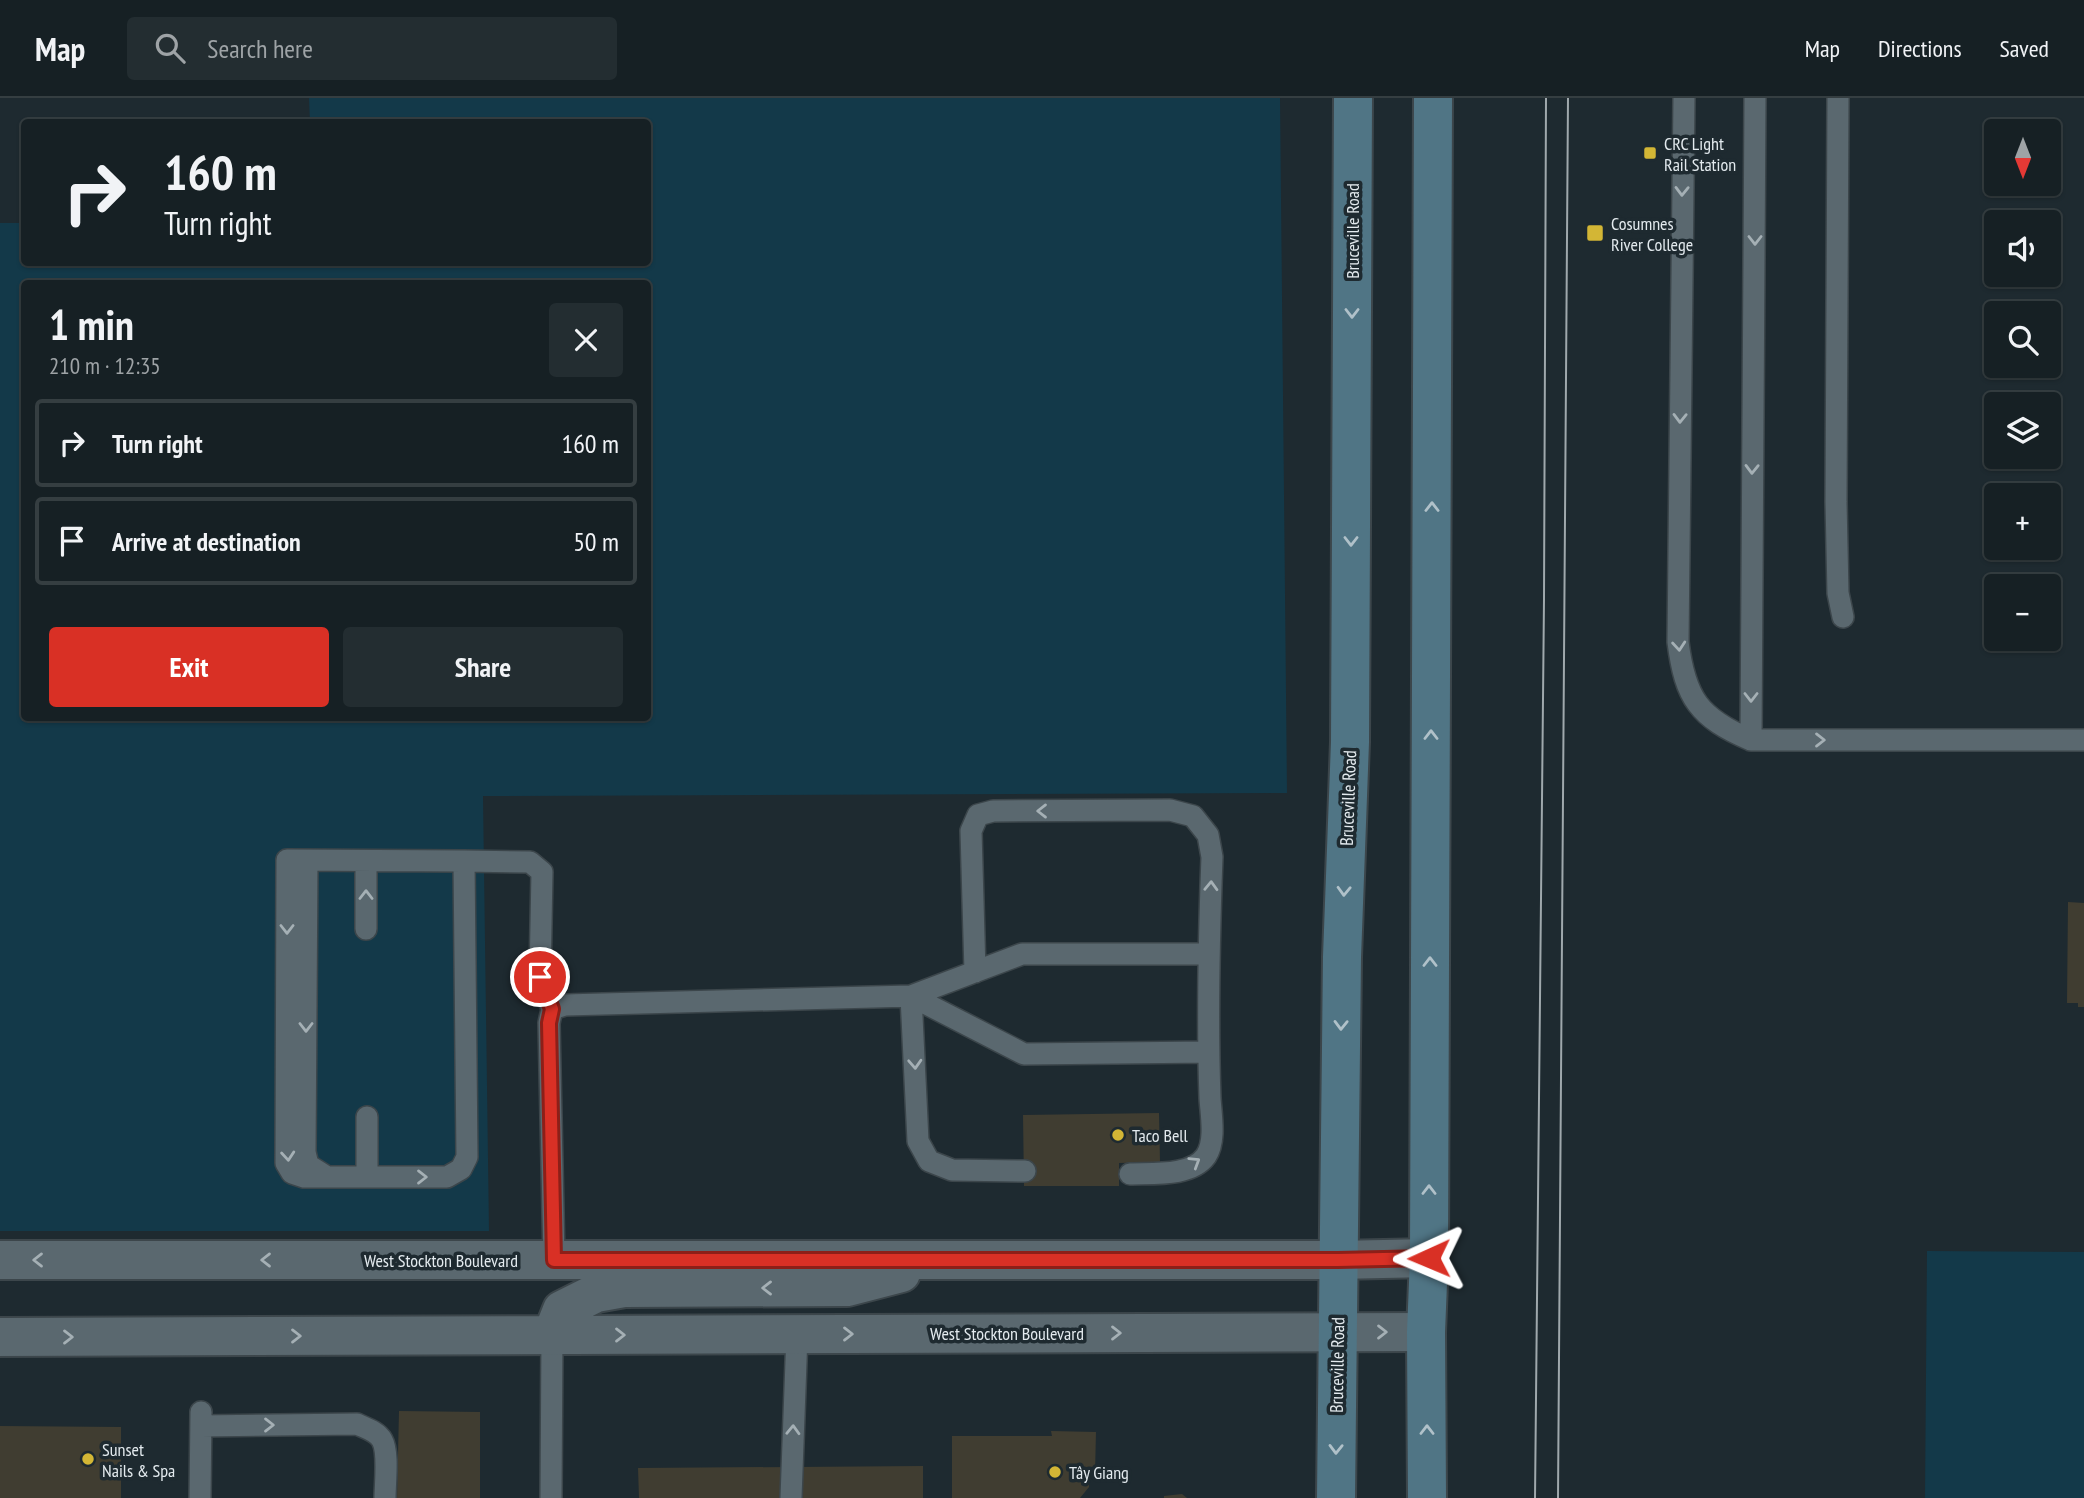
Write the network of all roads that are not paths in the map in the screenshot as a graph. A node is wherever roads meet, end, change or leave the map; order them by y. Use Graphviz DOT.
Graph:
graph roads {
  1 [pos="1353,98"];
  2 [pos="1433,98"];
  3 [pos="1684,98"];
  4 [pos="1755,98"];
  5 [pos="1838,98"];
  6 [pos="1843,617"];
  7 [pos="1751,740"];
  8 [pos="2084,740"];
  9 [pos="366,862"];
  10 [pos="464,862"];
  11 [pos="366,929"];
  12 [pos="1209,954"];
  13 [pos="975,972"];
  14 [pos="911,996"];
  15 [pos="552,1009"];
  16 [pos="1208,1052"];
  17 [pos="367,1117"];
  18 [pos="1025,1171"];
  19 [pos="1130,1174"];
  20 [pos="367,1177"];
  21 [pos="1429,1258"];
  22 [pos="0,1260"];
  23 [pos="554,1260"];
  24 [pos="954,1260"];
  25 [pos="1338,1260"];
  26 [pos="1338,1332"];
  27 [pos="1426,1332"];
  28 [pos="797,1334"];
  29 [pos="552,1335"];
  30 [pos="0,1337"];
  31 [pos="201,1498"];
  32 [pos="385,1498"];
  33 [pos="551,1498"];
  34 [pos="791,1498"];
  35 [pos="1335,1498"];
  36 [pos="1427,1498"];
  1 -- 25 [label="main road, Bruceville Road, one-way"];
  21 -- 2 [label="main road, one-way"];
  3 -- 7 [label="lane, one-way"];
  4 -- 7 [label="lane, one-way"];
  5 -- 6 [label="lane"];
  7 -- 8 [label="lane, one-way"];
  9 -- 10 [label="lane"];
  11 -- 9 [label="lane, one-way"];
  9 -- 20 [label="lane, one-way"];
  10 -- 15 [label="lane"];
  20 -- 10 [label="lane, one-way"];
  12 -- 13 [label="lane"];
  12 -- 13 [label="lane, one-way"];
  12 -- 16 [label="lane"];
  13 -- 14 [label="lane"];
  14 -- 15 [label="lane"];
  14 -- 16 [label="lane"];
  14 -- 18 [label="lane, one-way"];
  15 -- 23 [label="lane"];
  19 -- 16 [label="lane, one-way"];
  17 -- 20 [label="lane"];
  21 -- 25 [label="street, West Stockton Boulevard"];
  21 -- 27 [label="main road"];
  23 -- 22 [label="street, West Stockton Boulevard, one-way"];
  23 -- 24 [label="street, West Stockton Boulevard"];
  24 -- 25 [label="street, West Stockton Boulevard"];
  24 -- 29 [label="street, one-way"];
  25 -- 26 [label="main road, Bruceville Road"];
  26 -- 27 [label="street, West Stockton Boulevard, one-way"];
  28 -- 26 [label="street, West Stockton Boulevard, one-way"];
  26 -- 35 [label="main road, Bruceville Road, one-way"];
  36 -- 27 [label="main road, one-way"];
  29 -- 28 [label="street, West Stockton Boulevard, one-way"];
  34 -- 28 [label="lane, one-way"];
  30 -- 29 [label="street, West Stockton Boulevard, one-way"];
  29 -- 33 [label="lane"];
  31 -- 32 [label="lane, one-way"];
}
